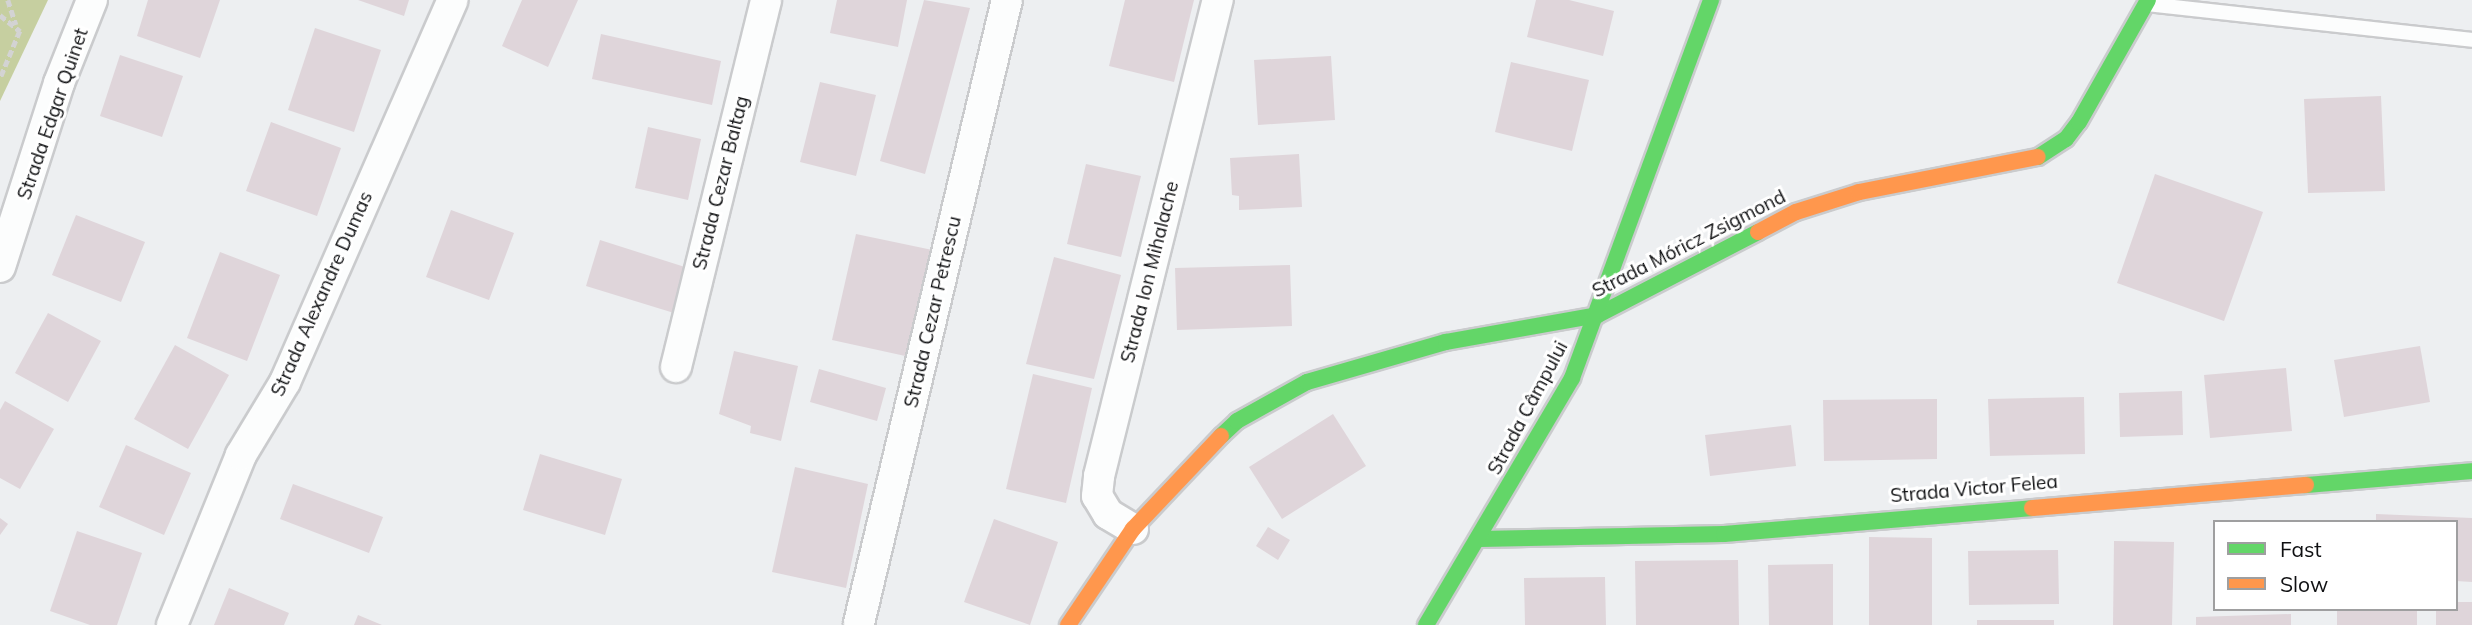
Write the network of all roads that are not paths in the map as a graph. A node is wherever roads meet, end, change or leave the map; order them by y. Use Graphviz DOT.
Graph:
graph roads {
  1 [pos="92,0"];
  2 [pos="453,0"];
  3 [pos="766,0"];
  4 [pos="1007,0"];
  5 [pos="1218,0"];
  6 [pos="1711,0"];
  7 [pos="2147,2"];
  8 [pos="2472,40"];
  9 [pos="0,267"];
  10 [pos="1598,315"];
  11 [pos="676,367"];
  12 [pos="2472,471"];
  13 [pos="1133,529"];
  14 [pos="1480,539"];
  15 [pos="859,623"];
  16 [pos="172,625"];
  17 [pos="1068,625"];
  18 [pos="1426,625"];
  1 -- 9 [label="street, Strada Edgar Quinet"];
  2 -- 16 [label="street, Strada Alexandre Dumas"];
  3 -- 11 [label="street, Strada Cezar Baltag"];
  4 -- 15 [label="street, Strada Cezar Petrescu"];
  5 -- 13 [label="street, Strada Ion Mihalache"];
  6 -- 10 [label="street, Strada Câmpului"];
  7 -- 8 [label="lane, Strada Móricz Zsigmond"];
  7 -- 10 [label="street, Strada Móricz Zsigmond"];
  10 -- 13 [label="street, Strada Móricz Zsigmond"];
  10 -- 14 [label="street, Strada Câmpului"];
  12 -- 14 [label="street, Strada Victor Felea"];
  13 -- 17 [label="street, Strada Móricz Zsigmond"];
  14 -- 18 [label="street, Strada Câmpului"];
}
